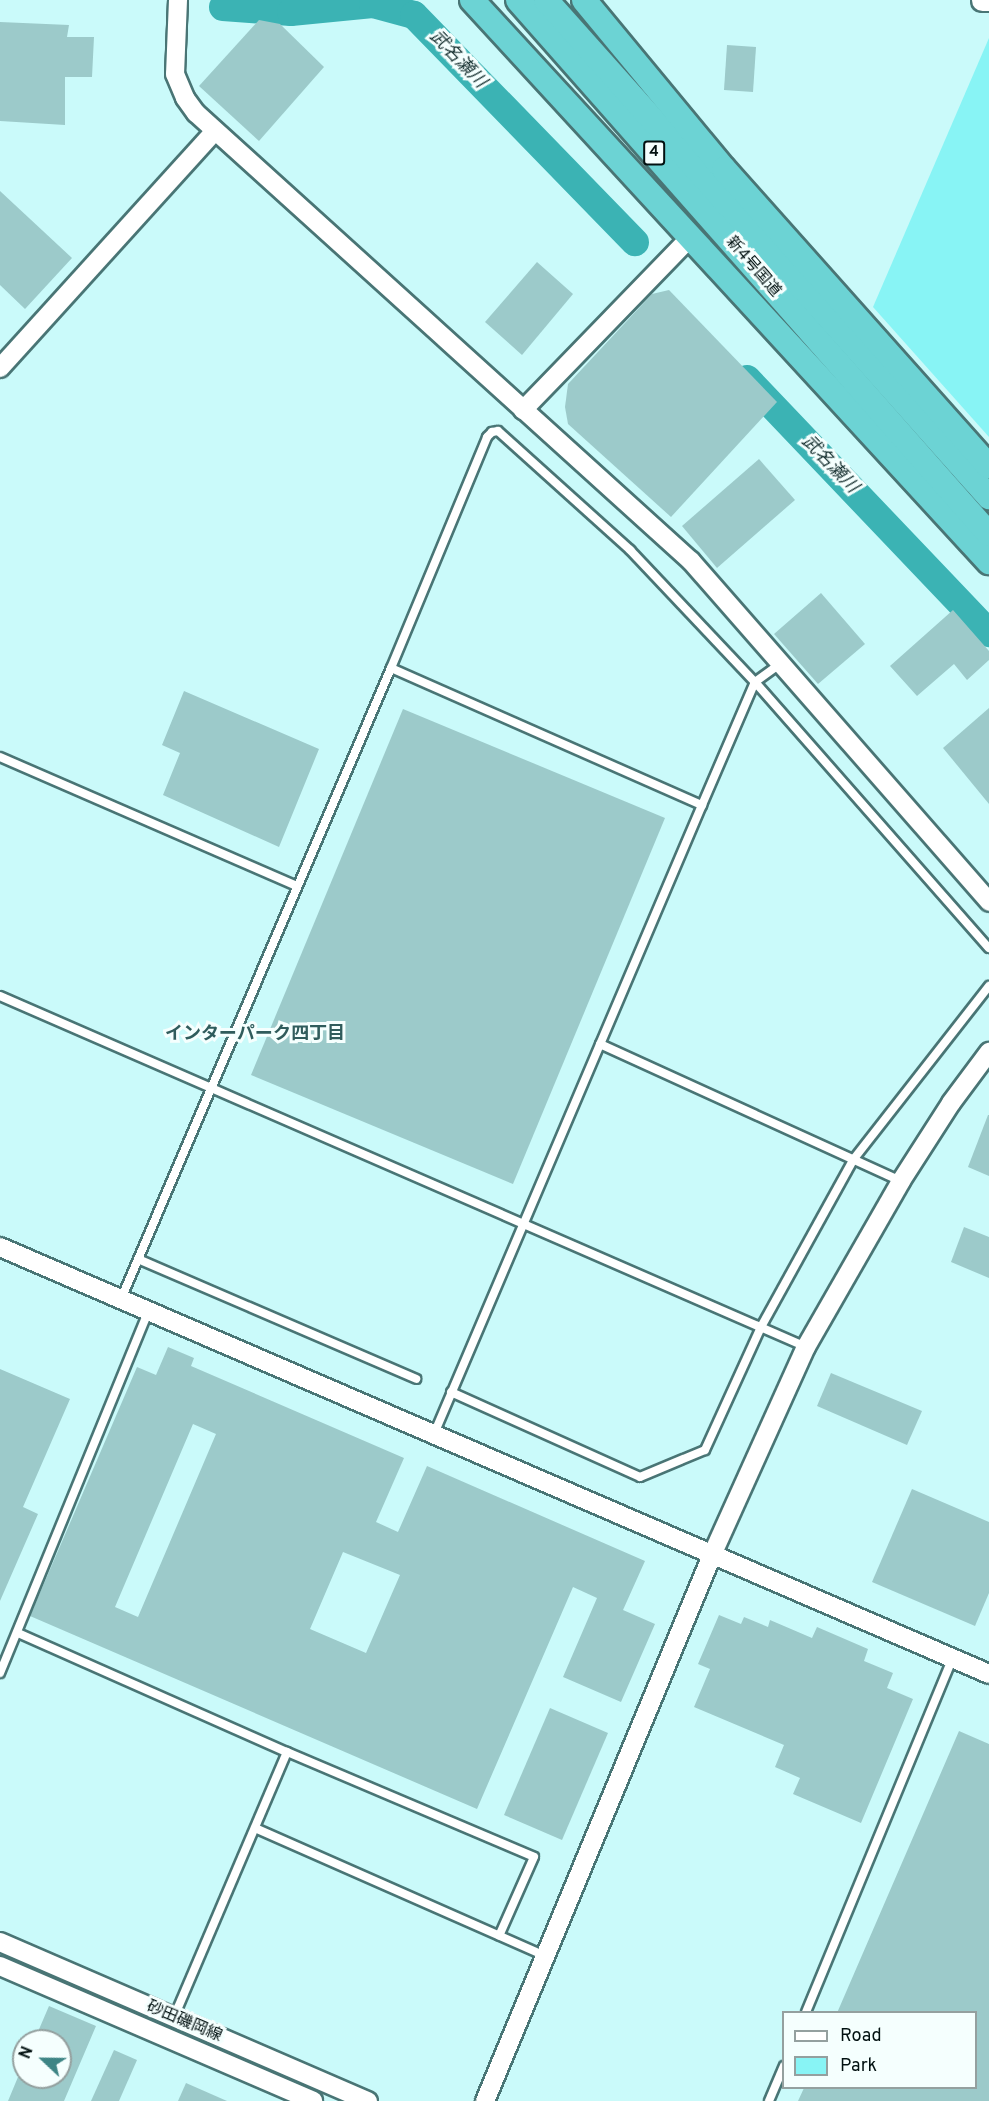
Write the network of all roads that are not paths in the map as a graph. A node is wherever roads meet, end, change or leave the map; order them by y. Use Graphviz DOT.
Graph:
graph roads {
  1 [pos="178,0"];
  2 [pos="472,0"];
  3 [pos="518,0"];
  4 [pos="546,0"];
  5 [pos="584,0"];
  6 [pos="982,0"];
  7 [pos="989,0"];
  8 [pos="214,132"];
  9 [pos="689,239"];
  10 [pos="797,299"];
  11 [pos="0,368"];
  12 [pos="523,410"];
  13 [pos="989,466"];
  14 [pos="989,497"];
  15 [pos="989,534"];
  16 [pos="989,562"];
  17 [pos="781,663"];
  18 [pos="391,668"];
  19 [pos="755,682"];
  20 [pos="0,757"];
  21 [pos="702,805"];
  22 [pos="297,886"];
  23 [pos="989,902"];
  24 [pos="989,948"];
  25 [pos="989,986"];
  26 [pos="0,996"];
  27 [pos="600,1044"];
  28 [pos="989,1052"];
  29 [pos="211,1088"];
  30 [pos="853,1160"];
  31 [pos="901,1181"];
  32 [pos="524,1222"];
  33 [pos="0,1247"];
  34 [pos="138,1258"];
  35 [pos="121,1300"];
  36 [pos="148,1312"];
  37 [pos="761,1327"];
  38 [pos="806,1347"];
  39 [pos="416,1379"];
  40 [pos="451,1392"];
  41 [pos="433,1435"];
  42 [pos="712,1555"];
  43 [pos="18,1633"];
  44 [pos="953,1659"];
  45 [pos="0,1673"];
  46 [pos="989,1674"];
  47 [pos="287,1752"];
  48 [pos="255,1828"];
  49 [pos="499,1936"];
  50 [pos="0,1942"];
  51 [pos="545,1956"];
  52 [pos="0,1966"];
  53 [pos="807,2011"];
  54 [pos="174,2017"];
  55 [pos="782,2068"];
  56 [pos="313,2101"];
  57 [pos="368,2101"];
  58 [pos="485,2101"];
  59 [pos="769,2101"];
  1 -- 8 [label="street"];
  2 -- 9 [label="highway"];
  3 -- 10 [label="highway, 新4号国道 / 4"];
  4 -- 10 [label="highway, 新4号国道 / 4"];
  5 -- 13 [label="highway"];
  6 -- 7 [label="main road"];
  8 -- 11 [label="street"];
  8 -- 12 [label="street"];
  9 -- 12 [label="street"];
  9 -- 16 [label="highway"];
  10 -- 14 [label="highway, 新4号国道 / 4"];
  10 -- 15 [label="highway, 新4号国道 / 4"];
  12 -- 17 [label="street"];
  17 -- 19 [label="lane"];
  17 -- 23 [label="street"];
  18 -- 19 [label="lane"];
  18 -- 21 [label="lane"];
  18 -- 22 [label="lane"];
  19 -- 21 [label="lane"];
  19 -- 24 [label="lane"];
  20 -- 22 [label="lane"];
  21 -- 27 [label="lane"];
  22 -- 29 [label="lane"];
  25 -- 30 [label="lane"];
  26 -- 29 [label="lane"];
  27 -- 30 [label="lane"];
  27 -- 32 [label="lane"];
  28 -- 31 [label="street"];
  29 -- 32 [label="lane"];
  29 -- 34 [label="lane"];
  30 -- 31 [label="lane"];
  30 -- 37 [label="lane"];
  31 -- 38 [label="street"];
  32 -- 37 [label="lane"];
  32 -- 40 [label="lane"];
  33 -- 35 [label="street"];
  34 -- 35 [label="lane"];
  34 -- 39 [label="lane"];
  35 -- 36 [label="street"];
  36 -- 41 [label="street"];
  36 -- 43 [label="lane"];
  37 -- 38 [label="lane"];
  37 -- 40 [label="lane"];
  38 -- 42 [label="street"];
  40 -- 41 [label="lane"];
  41 -- 42 [label="street"];
  42 -- 44 [label="street"];
  42 -- 51 [label="street"];
  43 -- 45 [label="lane"];
  43 -- 47 [label="lane"];
  44 -- 46 [label="street"];
  44 -- 53 [label="lane"];
  47 -- 48 [label="lane"];
  47 -- 49 [label="lane"];
  48 -- 49 [label="lane"];
  48 -- 54 [label="lane"];
  49 -- 51 [label="lane"];
  50 -- 54 [label="street, 砂田磯岡線"];
  51 -- 58 [label="street"];
  52 -- 56 [label="street, 砂田磯岡線"];
  54 -- 57 [label="street, 砂田磯岡線"];
  55 -- 59 [label="lane"];
}
